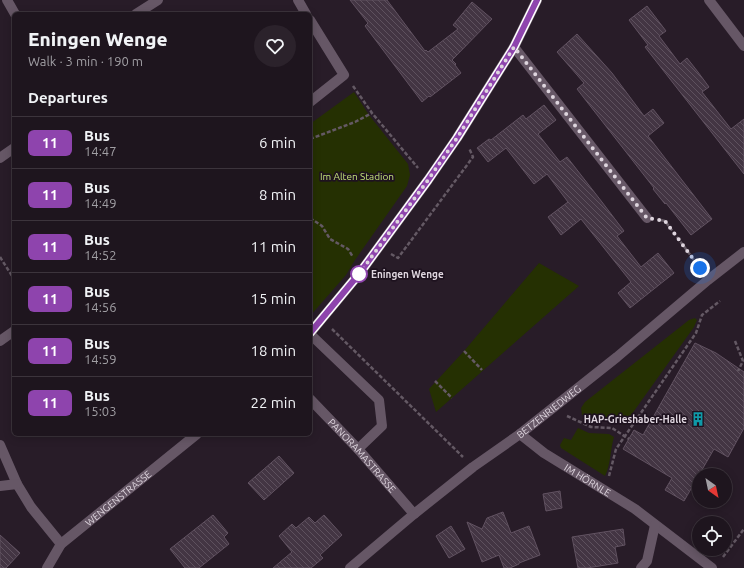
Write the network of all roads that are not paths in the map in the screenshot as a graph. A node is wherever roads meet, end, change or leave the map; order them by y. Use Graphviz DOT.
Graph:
graph roads {
  1 [pos="7,0"];
  2 [pos="158,0"];
  3 [pos="298,0"];
  4 [pos="537,0"];
  5 [pos="709,0"];
  6 [pos="14,12"];
  7 [pos="139,12"];
  8 [pos="305,12"];
  9 [pos="312,23"];
  10 [pos="744,46"];
  11 [pos="514,47"];
  12 [pos="312,100"];
  13 [pos="12,149"];
  14 [pos="0,158"];
  15 [pos="647,218"];
  16 [pos="744,252"];
  17 [pos="312,330"];
  18 [pos="12,332"];
  19 [pos="312,335"];
  20 [pos="0,341"];
  21 [pos="312,401"];
  22 [pos="520,434"];
  23 [pos="195,436"];
  24 [pos="0,445"];
  25 [pos="358,449"];
  26 [pos="17,484"];
  27 [pos="0,486"];
  28 [pos="414,514"];
  29 [pos="655,525"];
  30 [pos="60,544"];
  31 [pos="716,565"];
  32 [pos="47,568"];
  33 [pos="350,568"];
  34 [pos="641,568"];
  1 -- 6 [label="street"];
  2 -- 7 [label="street"];
  3 -- 8 [label="street"];
  4 -- 11 [label="street"];
  5 -- 10 [label="street"];
  9 -- 12 [label="street"];
  11 -- 15 [label="street"];
  11 -- 17 [label="street"];
  13 -- 14 [label="street"];
  16 -- 22 [label="street, BETZENRIEDWEG"];
  18 -- 20 [label="street"];
  19 -- 25 [label="street"];
  21 -- 25 [label="street, PANORAMASTRASSE"];
  22 -- 28 [label="street, BETZENRIEDWEG"];
  22 -- 29 [label="street, IM HÖRNLE"];
  23 -- 30 [label="street, WENGENSTRASSE"];
  24 -- 26 [label="street"];
  25 -- 28 [label="street, PANORAMASTRASSE"];
  26 -- 27 [label="street"];
  26 -- 30 [label="street"];
  28 -- 33 [label="street, BETZENRIEDWEG"];
  29 -- 31 [label="street, IM HÖRNLE"];
  29 -- 34 [label="street"];
  30 -- 32 [label="street, WENGENSTRASSE"];
}
